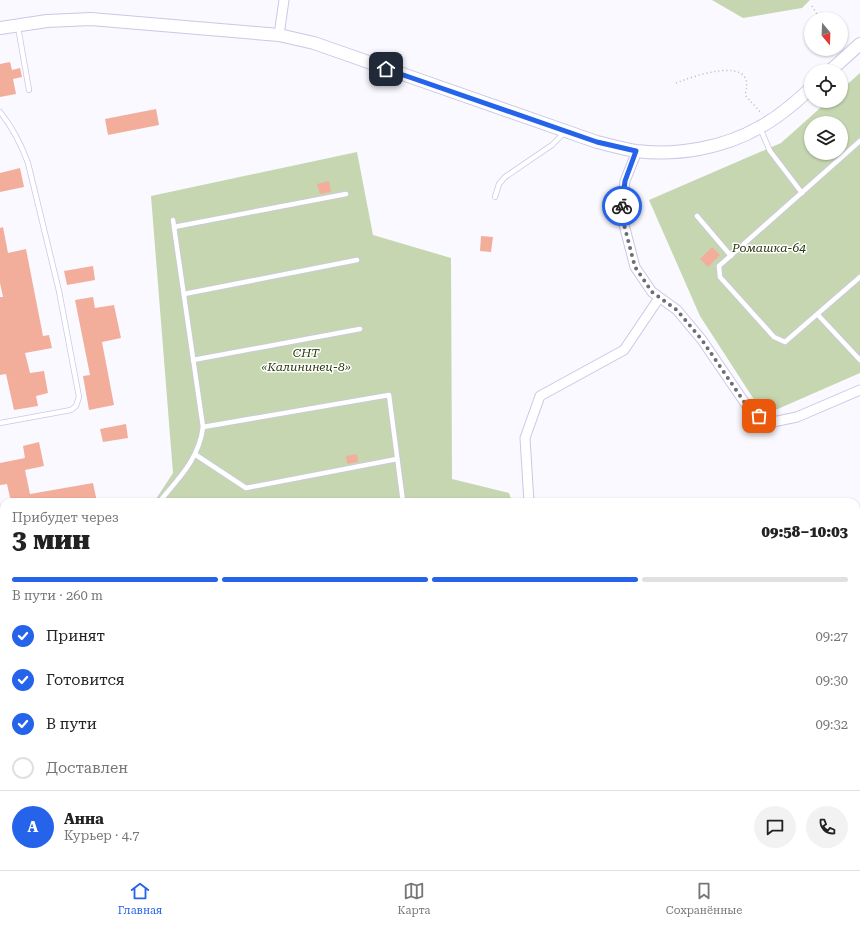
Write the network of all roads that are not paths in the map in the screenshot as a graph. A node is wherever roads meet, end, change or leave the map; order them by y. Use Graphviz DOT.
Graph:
graph roads {
  1 [pos="284,0"];
  2 [pos="18,25"];
  3 [pos="0,28"];
  4 [pos="278,35"];
  5 [pos="860,44"];
  6 [pos="838,64"];
  7 [pos="29,90"];
  8 [pos="804,95"];
  9 [pos="0,112"];
  10 [pos="764,125"];
  11 [pos="566,131"];
  12 [pos="860,141"];
  13 [pos="636,151"];
  14 [pos="802,193"];
  15 [pos="346,194"];
  16 [pos="495,197"];
  17 [pos="697,216"];
  18 [pos="172,220"];
  19 [pos="174,227"];
  20 [pos="731,256"];
  21 [pos="357,260"];
  22 [pos="860,277"];
  23 [pos="184,294"];
  24 [pos="659,298"];
  25 [pos="818,315"];
  26 [pos="360,329"];
  27 [pos="194,360"];
  28 [pos="860,360"];
  29 [pos="860,390"];
  30 [pos="0,423"];
  31 [pos="203,427"];
  32 [pos="196,455"];
  33 [pos="397,459"];
  34 [pos="162,498"];
  35 [pos="402,498"];
  36 [pos="529,498"];
  1 -- 4 [label="street"];
  2 -- 3 [label="main road"];
  2 -- 4 [label="main road"];
  2 -- 7 [label="lane"];
  4 -- 11 [label="main road"];
  5 -- 6 [label="main road"];
  8 -- 10 [label="main road"];
  9 -- 30 [label="lane"];
  10 -- 13 [label="main road"];
  10 -- 14 [label="lane"];
  11 -- 13 [label="main road"];
  11 -- 16 [label="lane"];
  12 -- 14 [label="lane"];
  13 -- 24 [label="street"];
  14 -- 20 [label="lane"];
  15 -- 19 [label="lane"];
  17 -- 20 [label="lane"];
  18 -- 19 [label="lane"];
  19 -- 23 [label="lane"];
  20 -- 25 [label="lane"];
  21 -- 23 [label="lane"];
  22 -- 25 [label="lane"];
  23 -- 27 [label="lane"];
  24 -- 29 [label="street"];
  24 -- 36 [label="street"];
  25 -- 28 [label="lane"];
  26 -- 27 [label="lane"];
  27 -- 31 [label="lane"];
  31 -- 32 [label="lane"];
  31 -- 33 [label="lane"];
  32 -- 33 [label="lane"];
  32 -- 34 [label="lane"];
  33 -- 35 [label="lane"];
}
